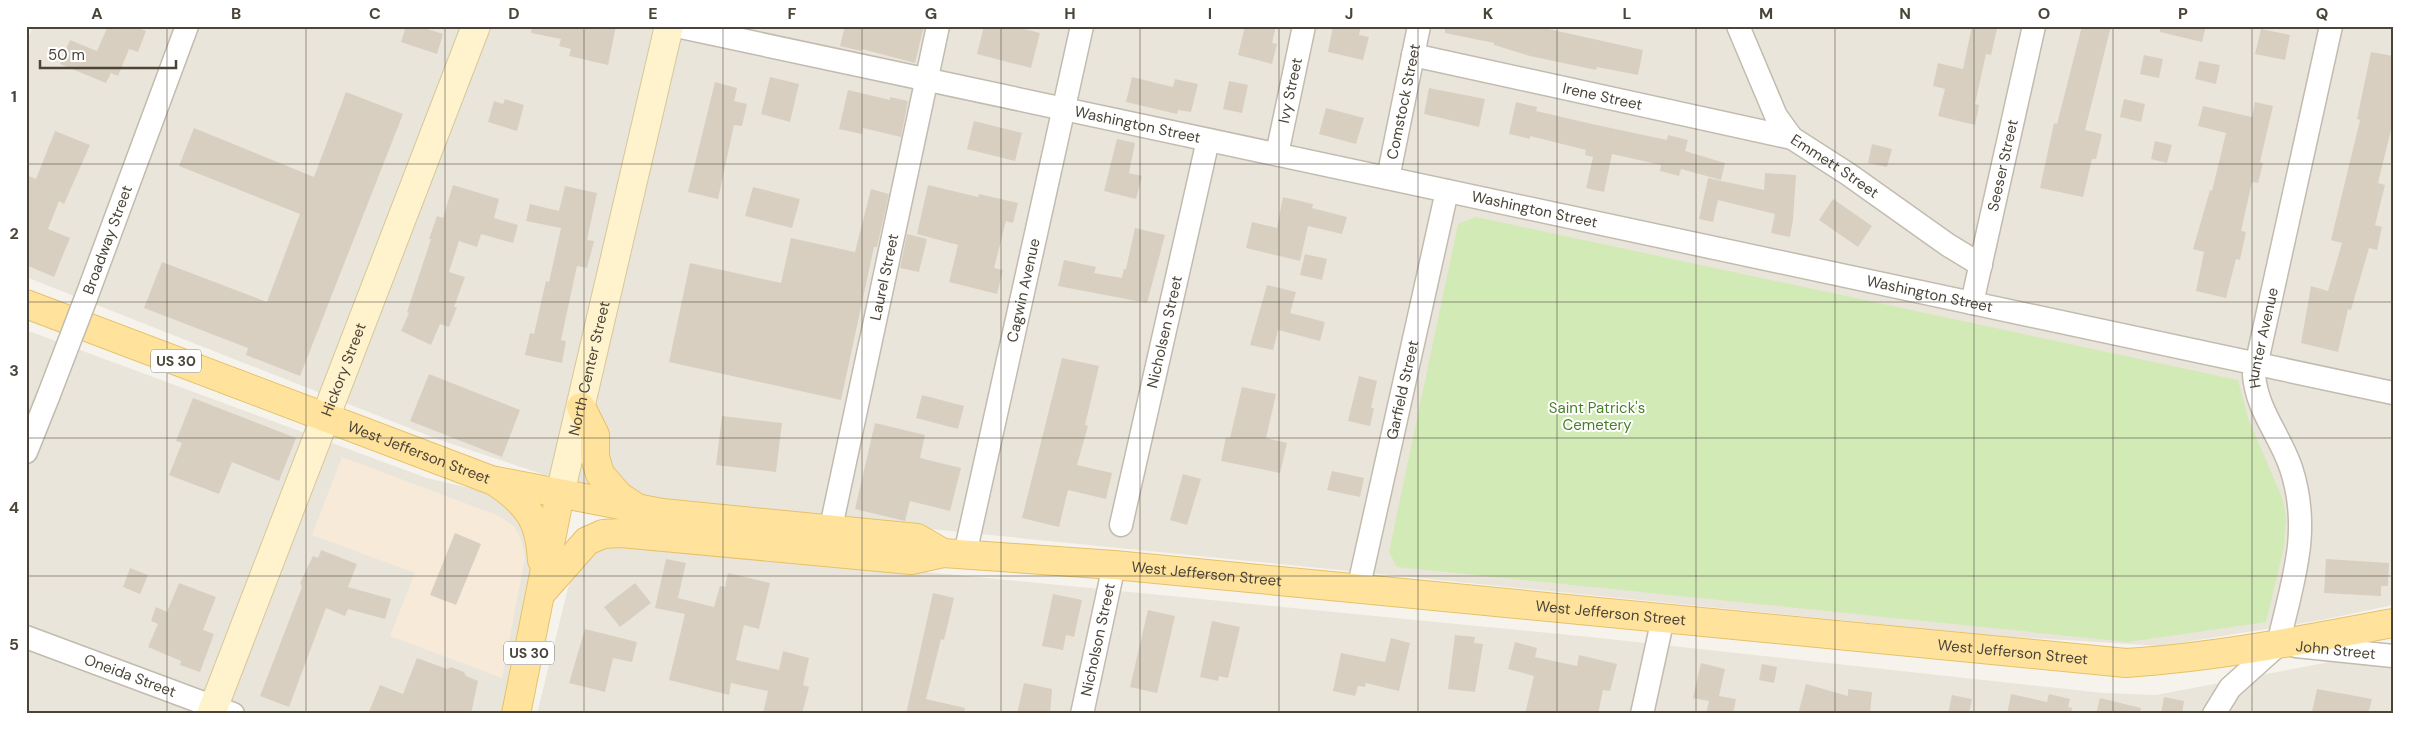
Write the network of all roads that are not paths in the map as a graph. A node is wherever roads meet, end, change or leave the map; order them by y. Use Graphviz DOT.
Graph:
graph roads {
  1 [pos="187,26"];
  2 [pos="476,26"];
  3 [pos="669,26"];
  4 [pos="676,26"];
  5 [pos="938,26"];
  6 [pos="1082,26"];
  7 [pos="1304,26"];
  8 [pos="1419,26"];
  9 [pos="1738,26"];
  10 [pos="2034,26"];
  11 [pos="2331,26"];
  12 [pos="1413,55"];
  13 [pos="926,80"];
  14 [pos="1064,109"];
  15 [pos="1792,138"];
  16 [pos="1208,140"];
  17 [pos="1277,154"];
  18 [pos="1388,178"];
  19 [pos="1447,191"];
  20 [pos="1981,265"];
  21 [pos="1972,303"];
  22 [pos="26,304"];
  23 [pos="2258,364"];
  24 [pos="2393,393"];
  25 [pos="581,407"];
  26 [pos="325,417"];
  27 [pos="26,452"];
  28 [pos="491,480"];
  29 [pos="560,494"];
  30 [pos="640,509"];
  31 [pos="1122,525"];
  32 [pos="828,540"];
  33 [pos="954,553"];
  34 [pos="1114,565"];
  35 [pos="1358,590"];
  36 [pos="542,592"];
  37 [pos="1663,618"];
  38 [pos="2393,623"];
  39 [pos="26,637"];
  40 [pos="2278,645"];
  41 [pos="2393,656"];
  42 [pos="220,711"];
  43 [pos="516,714"];
  44 [pos="1082,714"];
  45 [pos="1642,714"];
  46 [pos="2214,714"];
  1 -- 27 [label="street, Broadway Street, bridge"];
  2 -- 26 [label="street, Hickory Street"];
  3 -- 25 [label="street, North Center Street"];
  4 -- 13 [label="street, Washington Street"];
  5 -- 13 [label="street, Laurel Street"];
  6 -- 14 [label="street, Cagwin Avenue"];
  7 -- 17 [label="street, Ivy Street"];
  8 -- 12 [label="street, Comstock Street"];
  9 -- 15 [label="street, Emmett Street"];
  10 -- 20 [label="street, Seeser Street"];
  11 -- 23 [label="street, Hunter Avenue"];
  12 -- 15 [label="street, Irene Street"];
  12 -- 18 [label="street, Comstock Street"];
  13 -- 14 [label="street, Washington Street"];
  13 -- 32 [label="street, Laurel Street"];
  14 -- 16 [label="street, Washington Street"];
  14 -- 33 [label="street, Cagwin Avenue"];
  15 -- 20 [label="street, Emmett Street"];
  16 -- 17 [label="street, Washington Street"];
  16 -- 31 [label="street, Nicholsen Street"];
  17 -- 18 [label="street, Washington Street"];
  18 -- 19 [label="street, Washington Street"];
  19 -- 21 [label="street, Washington Street"];
  19 -- 35 [label="street, Garfield Street"];
  20 -- 21 [label="street, Seeser Street"];
  21 -- 23 [label="street, Washington Street"];
  22 -- 26 [label="main road, West Jefferson Street / US 30"];
  23 -- 24 [label="street, Washington Street"];
  23 -- 40 [label="street, Hunter Avenue"];
  25 -- 29 [label="street, North Center Street"];
  25 -- 30 [label="main road"];
  26 -- 28 [label="main road, West Jefferson Street / US 30"];
  26 -- 42 [label="street, Hickory Street"];
  28 -- 29 [label="main road, West Jefferson Street / US 30"];
  28 -- 36 [label="main road"];
  29 -- 30 [label="main road, West Jefferson Street"];
  29 -- 36 [label="main road, North Center Street / US 30"];
  30 -- 32 [label="main road, West Jefferson Street"];
  32 -- 33 [label="main road, West Jefferson Street"];
  32 -- 36 [label="main road"];
  33 -- 34 [label="main road, West Jefferson Street"];
  34 -- 35 [label="main road, West Jefferson Street"];
  34 -- 44 [label="street, Nicholson Street"];
  35 -- 37 [label="main road, West Jefferson Street"];
  36 -- 43 [label="main road, North Center Street / US 30"];
  37 -- 40 [label="main road, West Jefferson Street"];
  37 -- 45 [label="street"];
  38 -- 40 [label="main road, West Jefferson Street"];
  39 -- 42 [label="street, Oneida Street"];
  40 -- 41 [label="street, John Street"];
  40 -- 46 [label="street"];
}
